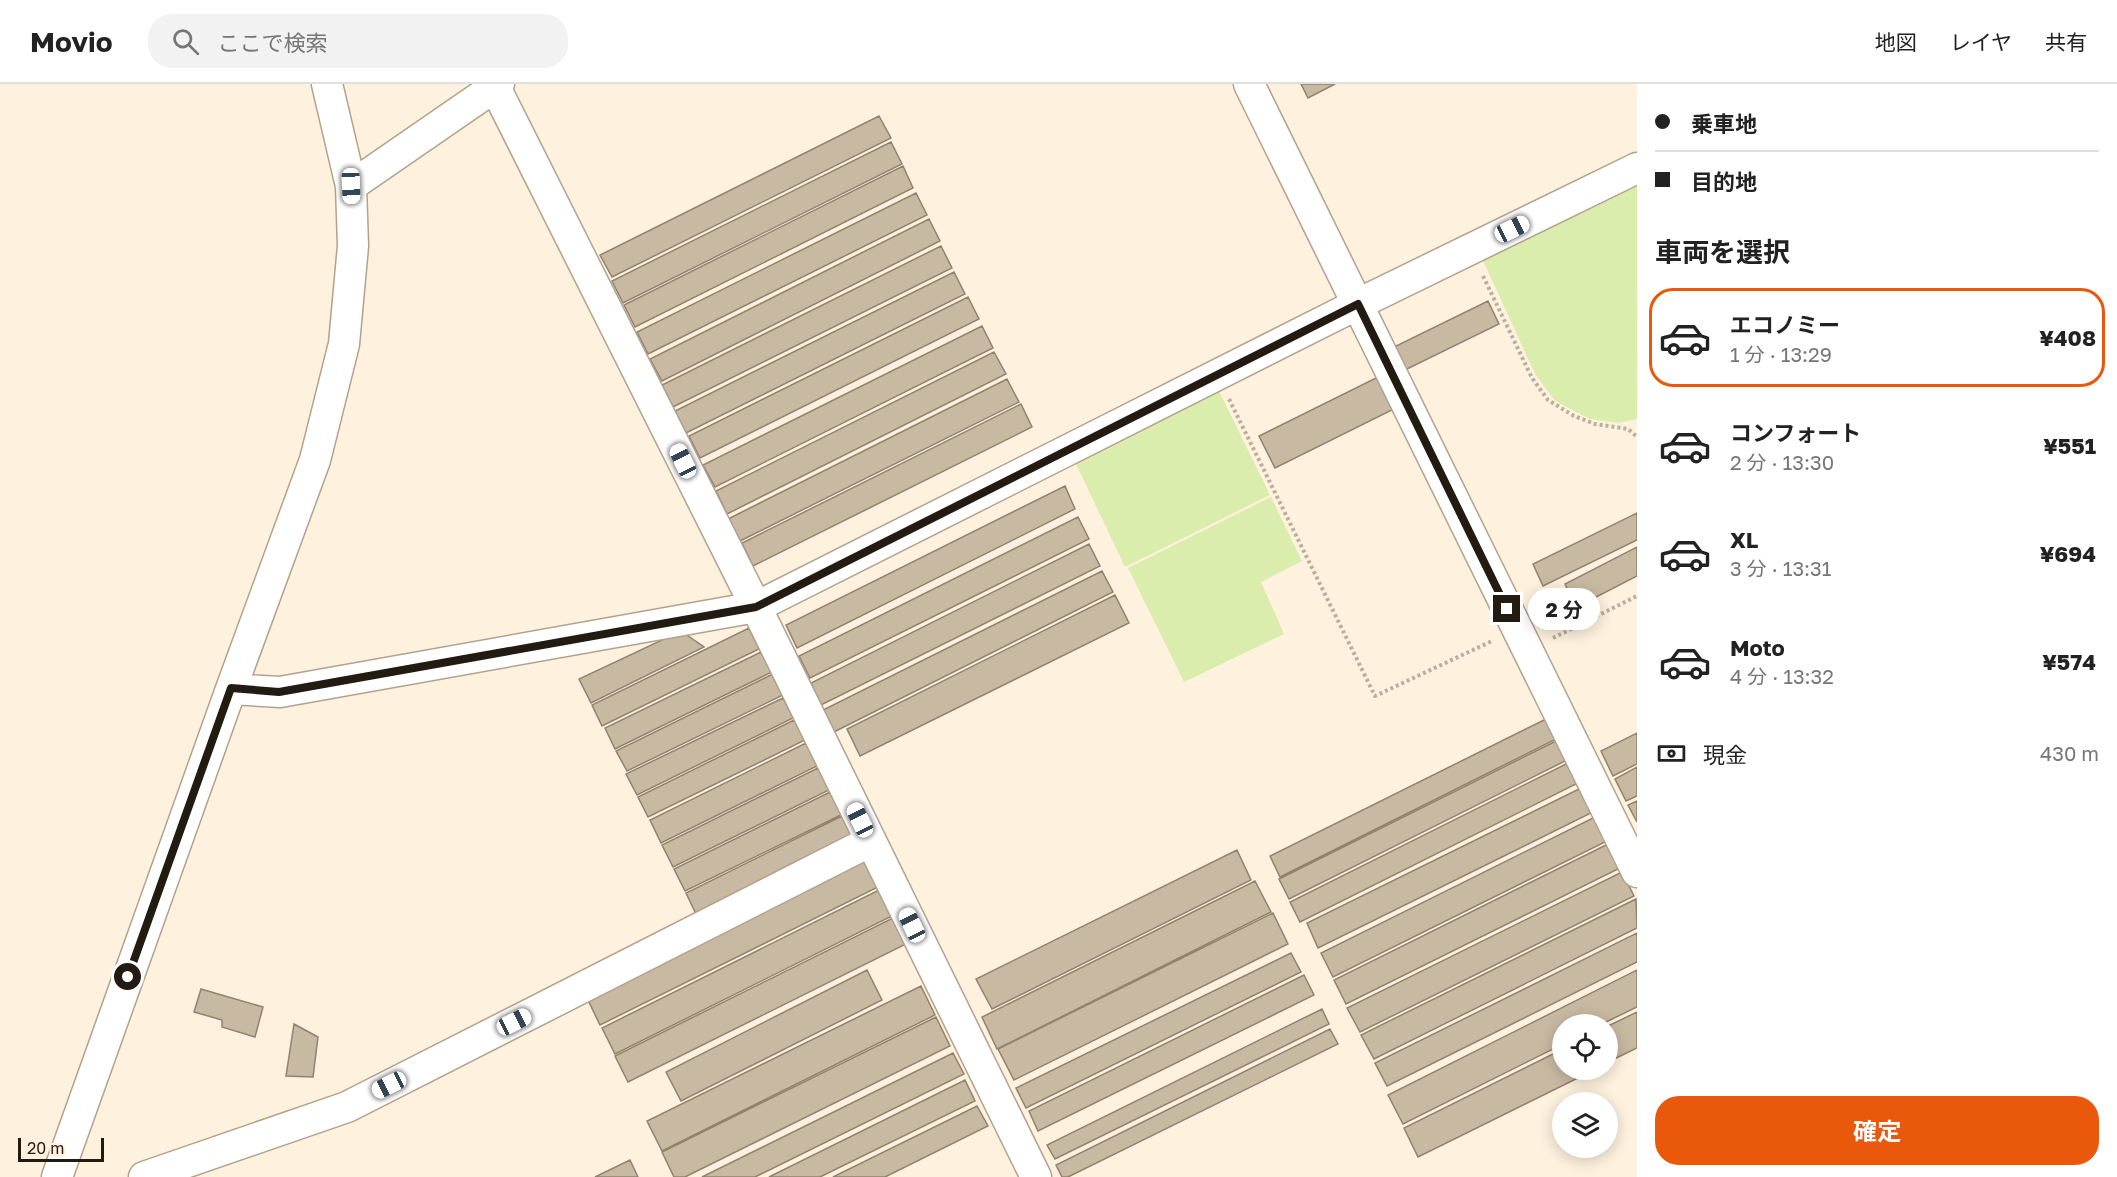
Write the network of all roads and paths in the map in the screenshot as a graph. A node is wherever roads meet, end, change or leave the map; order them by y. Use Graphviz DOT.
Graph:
graph roads {
  1 [pos="327,84"];
  2 [pos="1249,84"];
  3 [pos="497,85"];
  4 [pos="1637,168"];
  5 [pos="351,186"];
  6 [pos="1470,250"];
  7 [pos="1358,304"];
  8 [pos="1218,375"];
  9 [pos="1637,437"];
  10 [pos="1637,596"];
  11 [pos="756,607"];
  12 [pos="1522,640"];
  13 [pos="231,688"];
  14 [pos="871,841"];
  15 [pos="1637,872"];
  16 [pos="57,1177"];
  17 [pos="144,1177"];
  18 [pos="1036,1177"];
  1 -- 5 [label="street"];
  2 -- 7 [label="street"];
  3 -- 5 [label="street"];
  3 -- 11 [label="street"];
  4 -- 6 [label="street"];
  5 -- 13 [label="street"];
  6 -- 7 [label="street"];
  6 -- 9 [label="path"];
  7 -- 8 [label="street"];
  7 -- 12 [label="street"];
  8 -- 11 [label="street"];
  8 -- 12 [label="path"];
  10 -- 12 [label="path"];
  11 -- 13 [label="street"];
  11 -- 14 [label="street"];
  12 -- 15 [label="street"];
  13 -- 16 [label="street"];
  14 -- 17 [label="street"];
  14 -- 18 [label="street"];
}
